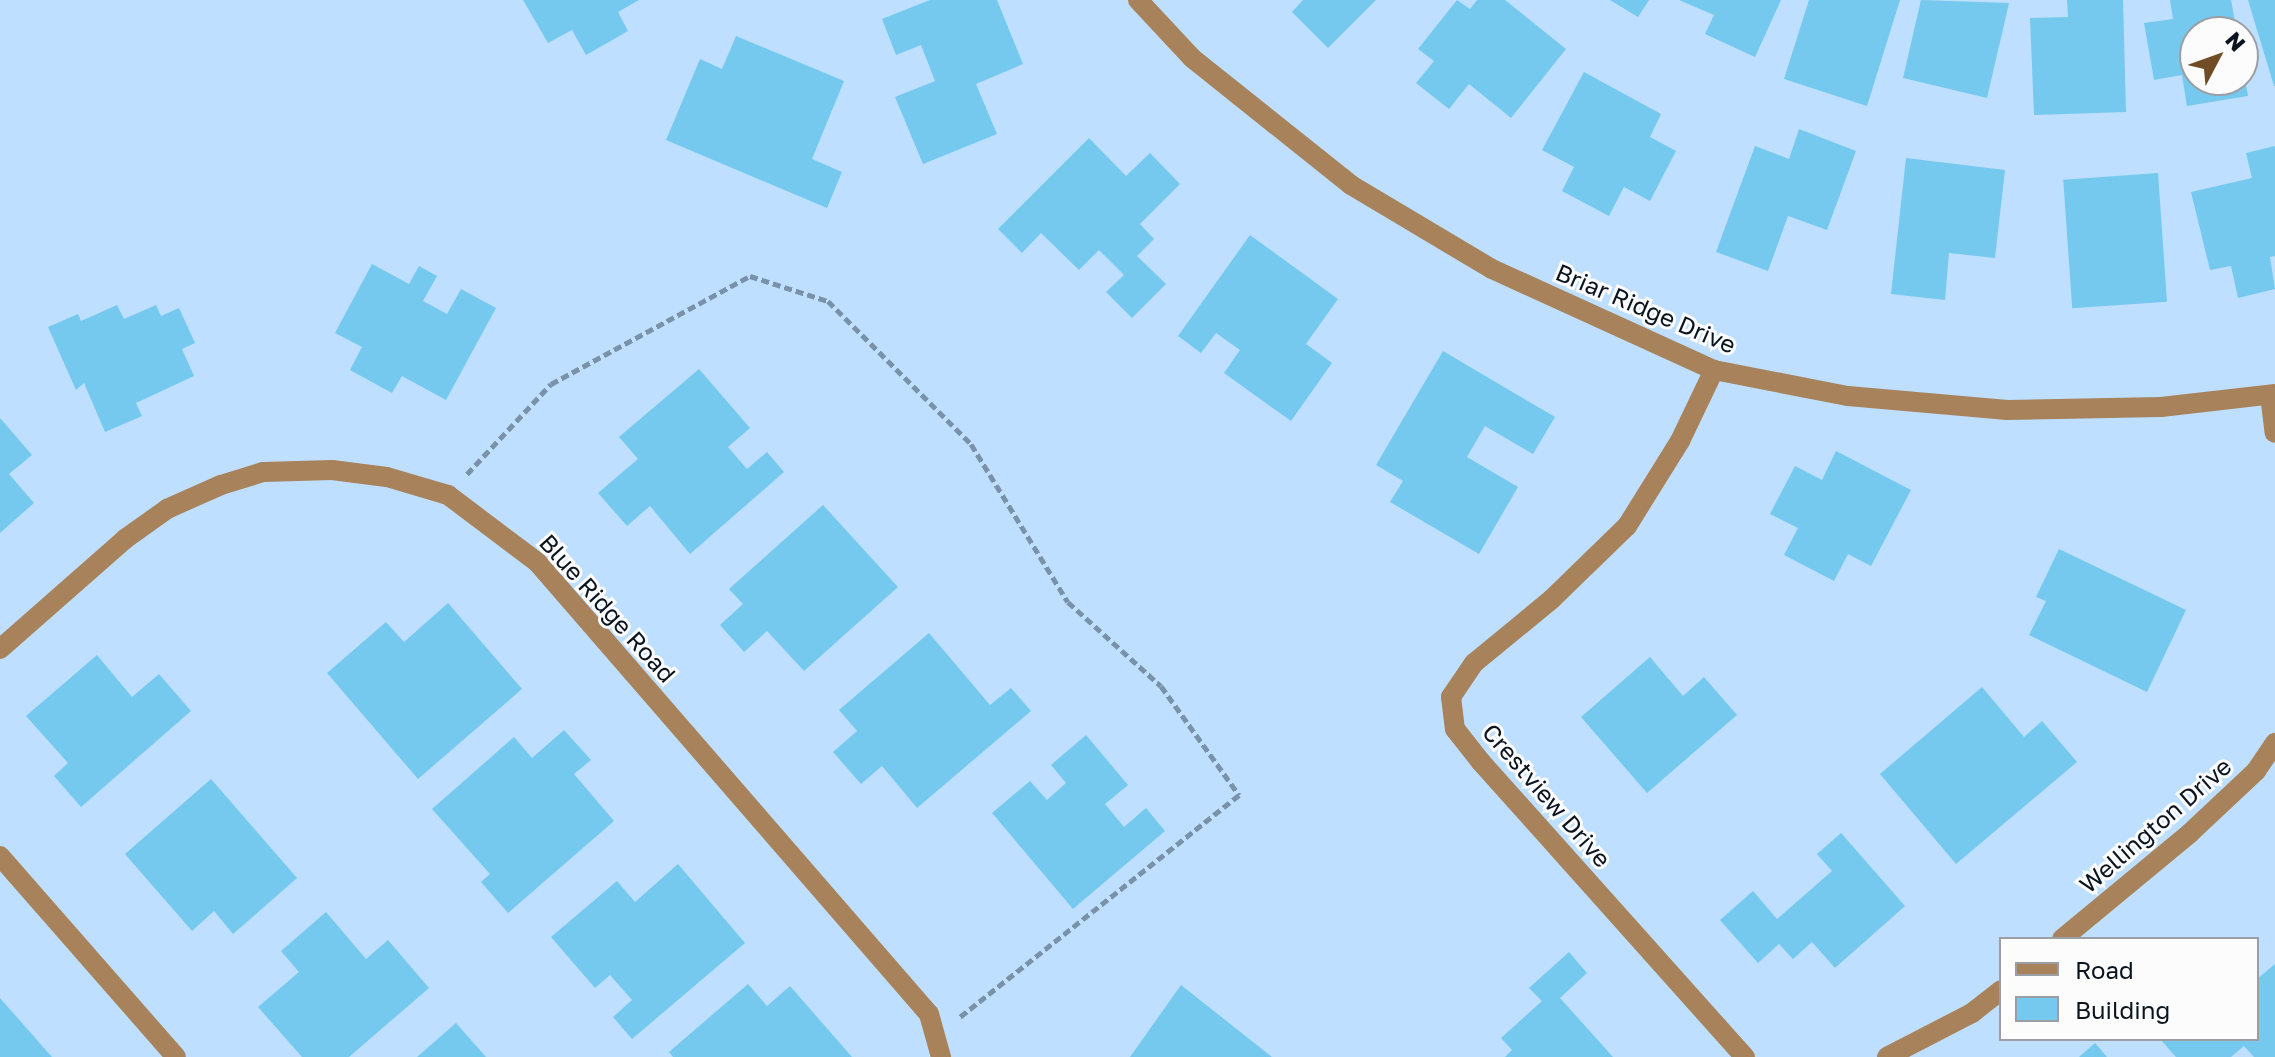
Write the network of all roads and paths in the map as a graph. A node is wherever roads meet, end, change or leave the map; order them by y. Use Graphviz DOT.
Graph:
graph roads {
  1 [pos="1138,0"];
  2 [pos="1714,370"];
  3 [pos="2273,394"];
  4 [pos="2275,433"];
  5 [pos="448,495"];
  6 [pos="0,649"];
  7 [pos="2275,743"];
  8 [pos="0,856"];
  9 [pos="2064,937"];
  10 [pos="1999,992"];
  11 [pos="940,1048"];
  12 [pos="176,1057"];
  13 [pos="1745,1057"];
  14 [pos="1887,1057"];
  1 -- 2 [label="street, Briar Ridge Drive"];
  2 -- 3 [label="street, Briar Ridge Drive"];
  2 -- 13 [label="street, Crestview Drive"];
  3 -- 4 [label="street"];
  5 -- 6 [label="street, Blue Ridge Road"];
  5 -- 11 [label="street, Blue Ridge Road"];
  5 -- 11 [label="path"];
  7 -- 9 [label="street, Wellington Drive"];
  8 -- 12 [label="street"];
  10 -- 14 [label="street"];
}
